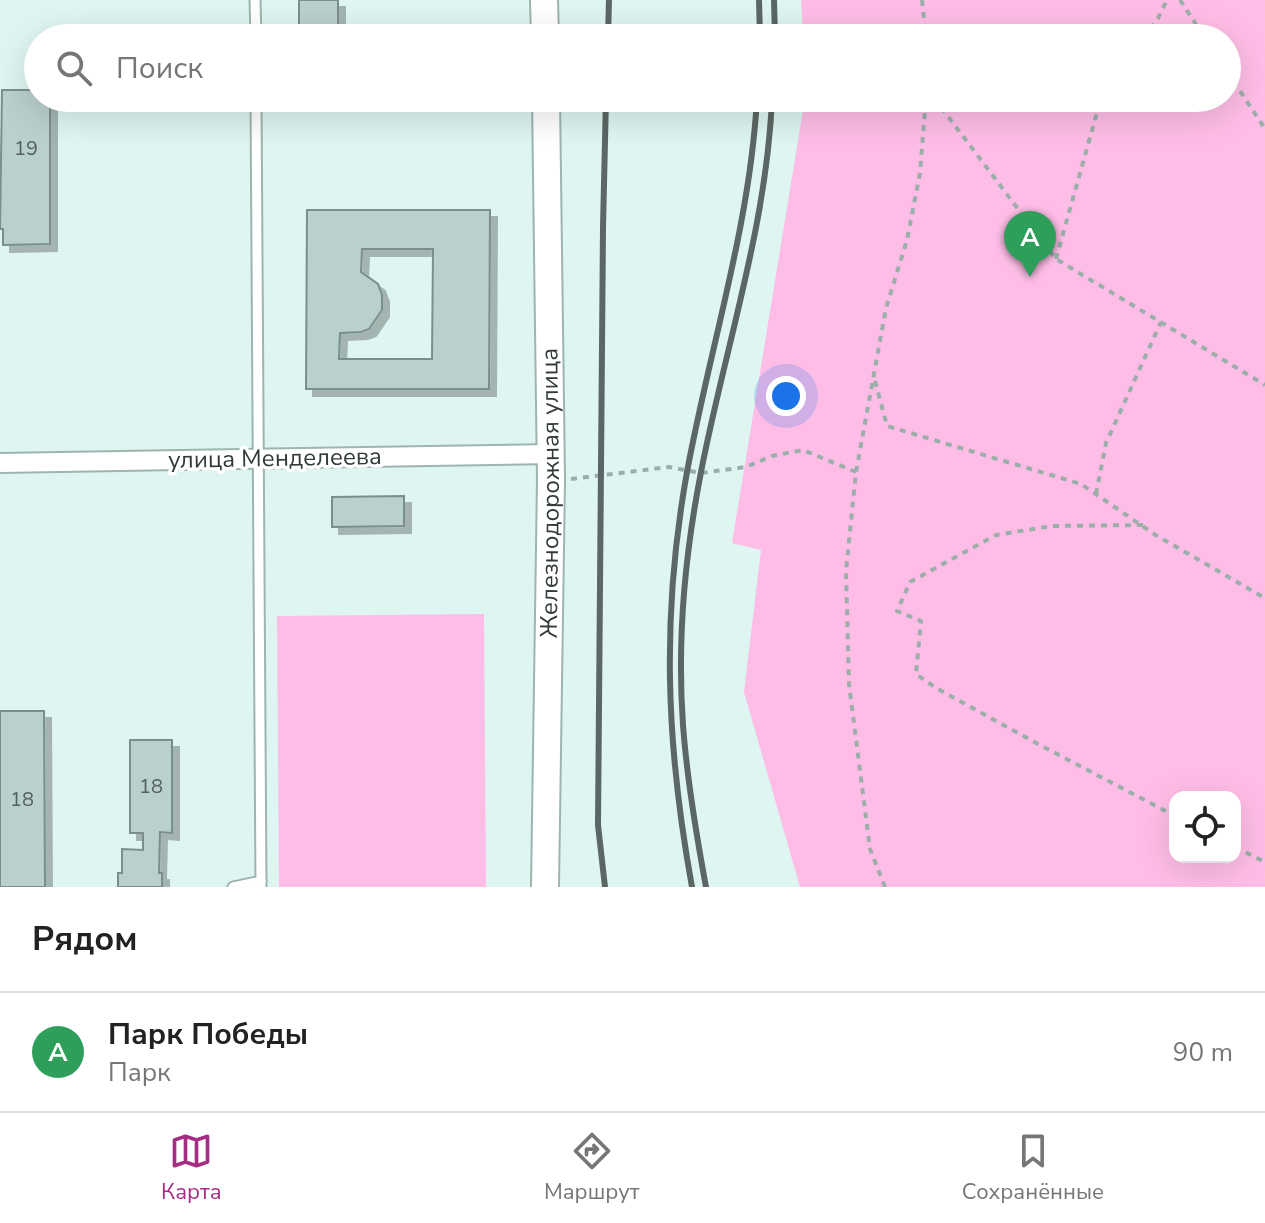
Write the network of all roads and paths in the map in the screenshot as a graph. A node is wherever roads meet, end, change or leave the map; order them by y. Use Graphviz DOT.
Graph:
graph roads {
  1 [pos="255,0"];
  2 [pos="544,0"];
  3 [pos="922,0"];
  4 [pos="1167,0"];
  5 [pos="1180,0"];
  6 [pos="256,24"];
  7 [pos="545,24"];
  8 [pos="925,24"];
  9 [pos="1154,24"];
  10 [pos="1196,24"];
  11 [pos="1241,92"];
  12 [pos="256,112"];
  13 [pos="546,112"];
  14 [pos="925,112"];
  15 [pos="945,112"];
  16 [pos="1097,112"];
  17 [pos="1265,129"];
  18 [pos="1056,259"];
  19 [pos="1161,322"];
  20 [pos="874,379"];
  21 [pos="1265,385"];
  22 [pos="260,459"];
  23 [pos="0,463"];
  24 [pos="550,467"];
  25 [pos="856,472"];
  26 [pos="1096,494"];
  27 [pos="1143,525"];
  28 [pos="1265,598"];
  29 [pos="1169,813"];
  30 [pos="1241,850"];
  31 [pos="1265,862"];
  32 [pos="261,884"];
  33 [pos="233,887"];
  34 [pos="545,887"];
  35 [pos="885,887"];
  1 -- 6 [label="lane"];
  2 -- 7 [label="main road"];
  3 -- 8 [label="path"];
  4 -- 9 [label="path"];
  5 -- 10 [label="path"];
  11 -- 17 [label="path"];
  12 -- 22 [label="lane"];
  13 -- 24 [label="main road, Железнодорожная улица"];
  14 -- 20 [label="path"];
  15 -- 18 [label="path"];
  16 -- 18 [label="path"];
  18 -- 19 [label="path"];
  19 -- 21 [label="path"];
  19 -- 26 [label="path"];
  20 -- 25 [label="path"];
  20 -- 26 [label="path"];
  22 -- 23 [label="street, улица Менделеева"];
  22 -- 24 [label="street, улица Менделеева"];
  22 -- 32 [label="lane"];
  24 -- 25 [label="path"];
  24 -- 34 [label="main road, Железнодорожная улица"];
  25 -- 35 [label="path"];
  26 -- 27 [label="path"];
  27 -- 28 [label="path"];
  27 -- 29 [label="path"];
  30 -- 31 [label="path"];
  32 -- 33 [label="lane"];
}
